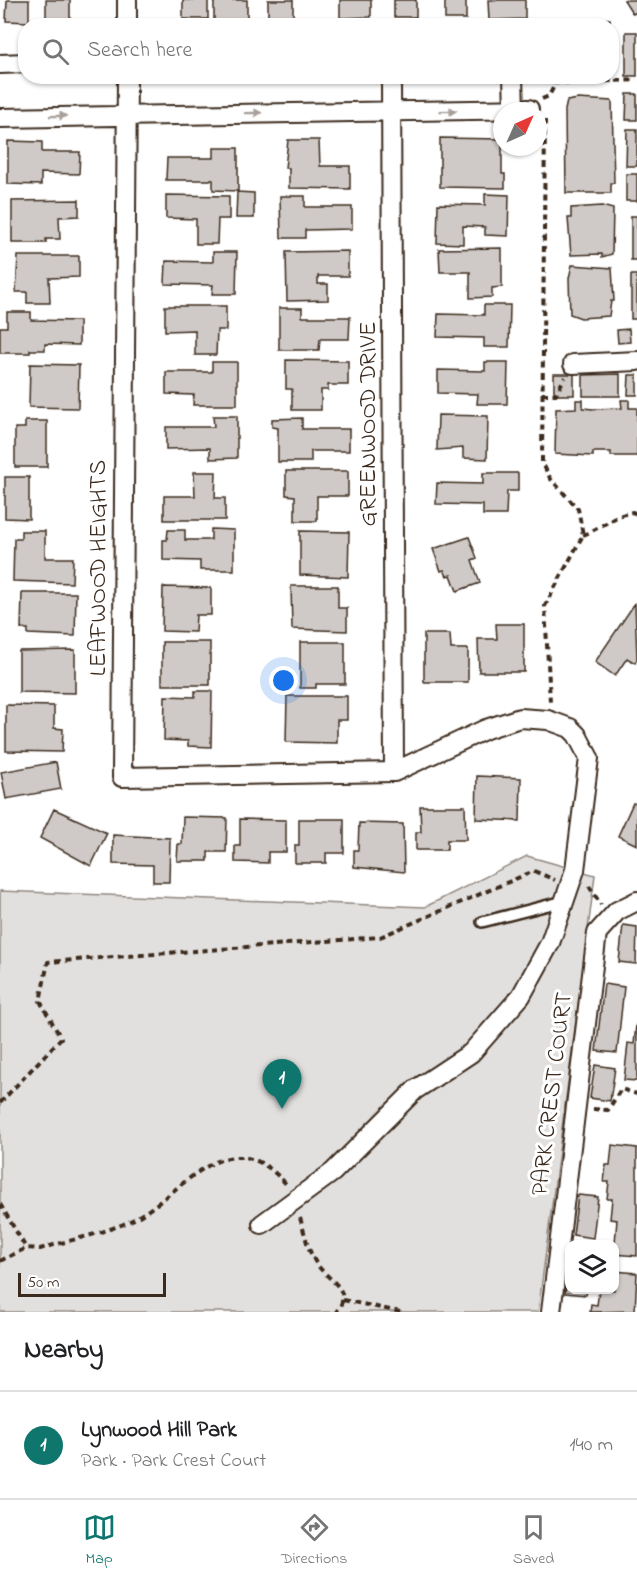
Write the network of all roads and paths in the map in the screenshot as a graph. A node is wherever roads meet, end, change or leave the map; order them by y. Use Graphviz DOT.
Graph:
graph roads {
  1 [pos="127,0"];
  2 [pos="127,18"];
  3 [pos="18,63"];
  4 [pos="0,64"];
  5 [pos="637,80"];
  6 [pos="619,81"];
  7 [pos="127,84"];
  8 [pos="391,84"];
  9 [pos="516,84"];
  10 [pos="553,84"];
  11 [pos="545,98"];
  12 [pos="524,102"];
  13 [pos="536,102"];
  14 [pos="493,107"];
  15 [pos="392,111"];
  16 [pos="127,115"];
  17 [pos="0,118"];
  18 [pos="637,360"];
  19 [pos="573,364"];
  20 [pos="543,394"];
  21 [pos="637,515"];
  22 [pos="583,535"];
  23 [pos="548,720"];
  24 [pos="394,772"];
  25 [pos="570,886"];
  26 [pos="637,901"];
  27 [pos="618,911"];
  28 [pos="482,922"];
  29 [pos="637,1094"];
  30 [pos="0,1103"];
  31 [pos="575,1107"];
  32 [pos="295,1202"];
  33 [pos="0,1204"];
  34 [pos="262,1224"];
  35 [pos="26,1248"];
  36 [pos="0,1261"];
  37 [pos="343,1300"];
  38 [pos="336,1312"];
  39 [pos="400,1312"];
  40 [pos="551,1312"];
  1 -- 2 [label="street"];
  3 -- 4 [label="street"];
  5 -- 6 [label="path"];
  7 -- 16 [label="street, LEAFWOOD HEIGHTS"];
  8 -- 15 [label="street, GREENWOOD DRIVE"];
  9 -- 12 [label="street"];
  10 -- 11 [label="path"];
  11 -- 13 [label="path"];
  11 -- 20 [label="path"];
  15 -- 14 [label="street, one-way"];
  16 -- 15 [label="street, one-way"];
  15 -- 24 [label="street, GREENWOOD DRIVE"];
  17 -- 16 [label="street, one-way"];
  16 -- 24 [label="street, LEAFWOOD HEIGHTS"];
  18 -- 19 [label="street"];
  19 -- 20 [label="path"];
  20 -- 22 [label="path"];
  21 -- 22 [label="path"];
  22 -- 23 [label="path"];
  23 -- 24 [label="street, PARK CREST COURT"];
  23 -- 25 [label="street, PARK CREST COURT"];
  25 -- 27 [label="path"];
  25 -- 28 [label="lane"];
  25 -- 30 [label="path"];
  25 -- 32 [label="street, PARK CREST COURT"];
  26 -- 27 [label="street, PARK CREST COURT"];
  27 -- 31 [label="street, PARK CREST COURT"];
  29 -- 31 [label="path"];
  31 -- 40 [label="street, PARK CREST COURT"];
  32 -- 34 [label="street, PARK CREST COURT"];
  32 -- 35 [label="path"];
  32 -- 37 [label="path"];
  33 -- 35 [label="path"];
  35 -- 36 [label="path"];
  37 -- 38 [label="path"];
  37 -- 39 [label="path"];
}
